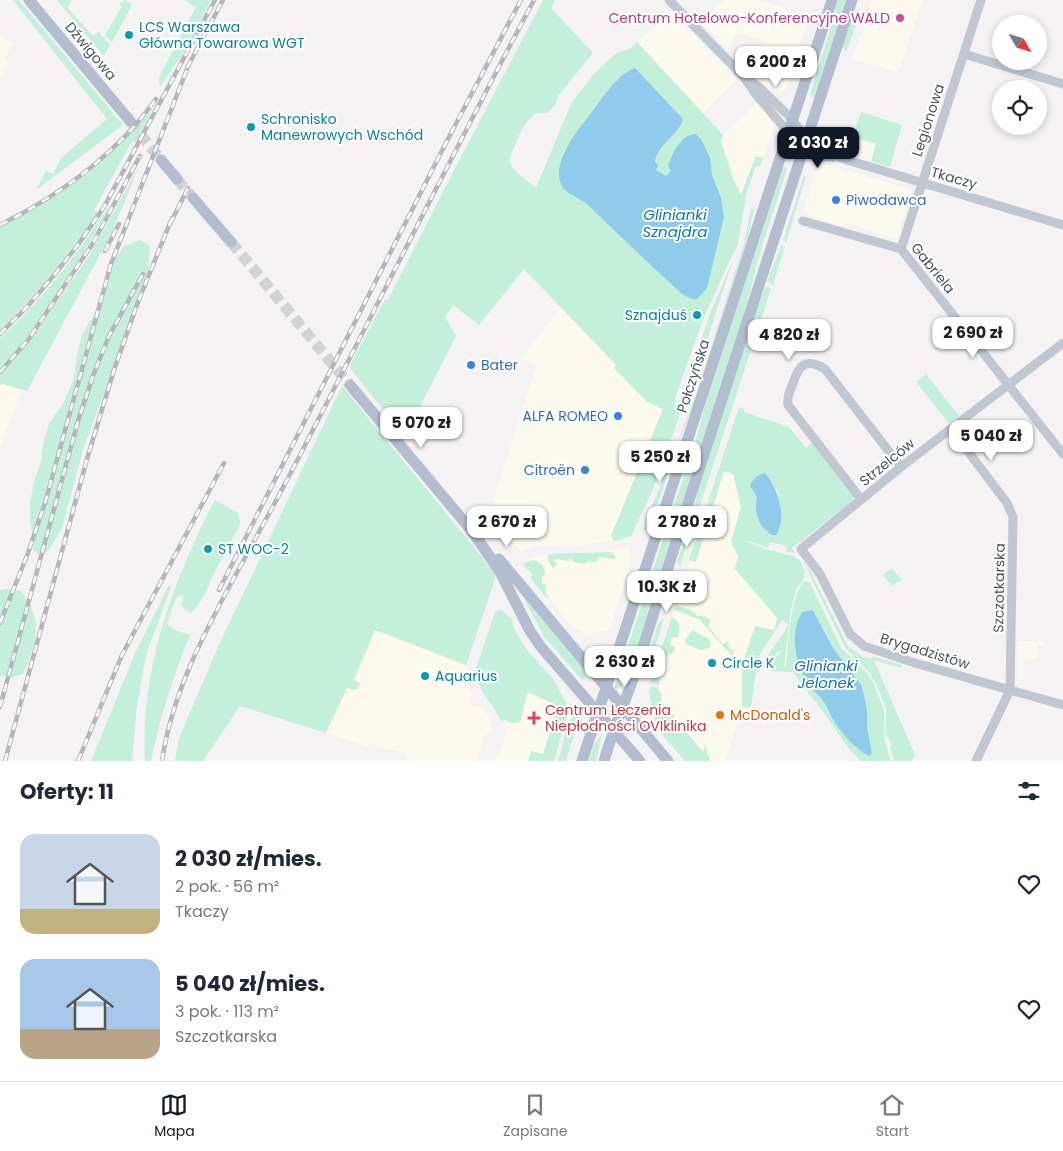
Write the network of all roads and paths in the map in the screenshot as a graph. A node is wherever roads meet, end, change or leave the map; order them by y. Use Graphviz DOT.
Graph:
graph roads {
  1 [pos="28,0"];
  2 [pos="669,0"];
  3 [pos="832,0"];
  4 [pos="852,0"];
  5 [pos="981,0"];
  6 [pos="964,54"];
  7 [pos="744,77"];
  8 [pos="1063,84"];
  9 [pos="792,119"];
  10 [pos="130,121"];
  11 [pos="788,132"];
  12 [pos="806,140"];
  13 [pos="802,153"];
  14 [pos="838,157"];
  15 [pos="161,160"];
  16 [pos="177,178"];
  17 [pos="922,183"];
  18 [pos="193,198"];
  19 [pos="803,221"];
  20 [pos="1063,225"];
  21 [pos="231,242"];
  22 [pos="901,249"];
  23 [pos="1063,344"];
  24 [pos="350,385"];
  25 [pos="1008,385"];
  26 [pos="951,429"];
  27 [pos="1063,454"];
  28 [pos="901,467"];
  29 [pos="861,500"];
  30 [pos="472,531"];
  31 [pos="801,549"];
  32 [pos="606,686"];
  33 [pos="1010,690"];
  34 [pos="1063,705"];
  35 [pos="624,706"];
  36 [pos="598,712"];
  37 [pos="613,730"];
  38 [pos="582,761"];
  39 [pos="604,761"];
  40 [pos="640,761"];
  41 [pos="668,761"];
  42 [pos="976,761"];
  1 -- 10 [label="main road, Dźwigowa"];
  2 -- 7 [label="street"];
  3 -- 9 [label="main road, Połczyńska"];
  4 -- 12 [label="main road"];
  5 -- 6 [label="street, Legionowa"];
  6 -- 8 [label="street"];
  6 -- 17 [label="street, Legionowa"];
  7 -- 9 [label="street, Tkaczy"];
  7 -- 11 [label="street"];
  9 -- 11 [label="main road, Połczyńska"];
  9 -- 12 [label="street, Tkaczy"];
  11 -- 13 [label="street"];
  11 -- 32 [label="main road, Połczyńska"];
  12 -- 13 [label="main road"];
  12 -- 14 [label="street, Tkaczy"];
  13 -- 14 [label="street, Tkaczy"];
  13 -- 35 [label="main road"];
  14 -- 17 [label="street, Tkaczy"];
  15 -- 16 [label="main road"];
  17 -- 20 [label="street, Tkaczy"];
  17 -- 22 [label="street, Legionowa"];
  18 -- 21 [label="main road"];
  19 -- 22 [label="street, Gabriela"];
  22 -- 25 [label="street, Gabriela"];
  23 -- 25 [label="street, Strzelców"];
  24 -- 30 [label="main road"];
  25 -- 26 [label="street, Strzelców"];
  25 -- 27 [label="street, Gabriela"];
  26 -- 28 [label="street, Strzelców"];
  26 -- 33 [label="street, Szczotkarska"];
  28 -- 29 [label="street, Strzelców"];
  28 -- 29 [label="street"];
  29 -- 31 [label="street, Strzelców"];
  30 -- 32 [label="main road"];
  30 -- 36 [label="main road"];
  31 -- 33 [label="street, Brygadzistów"];
  32 -- 35 [label="main road"];
  32 -- 36 [label="main road, Połczyńska"];
  33 -- 34 [label="street, Brygadzistów"];
  33 -- 42 [label="street, Szczotkarska"];
  35 -- 37 [label="main road"];
  35 -- 41 [label="main road"];
  36 -- 37 [label="main road"];
  36 -- 38 [label="main road, Połczyńska"];
  37 -- 39 [label="main road"];
  37 -- 40 [label="main road"];
}
